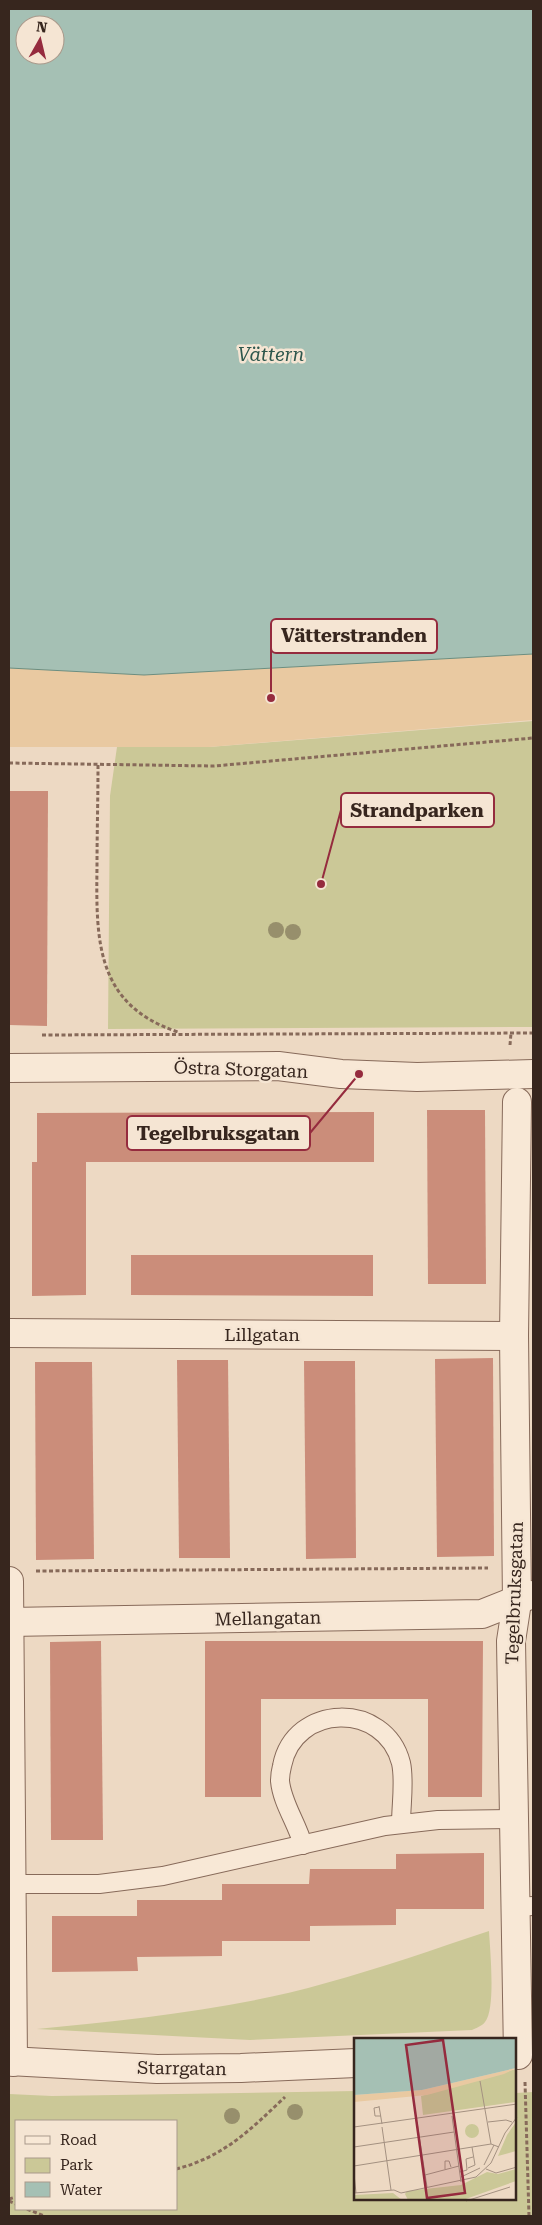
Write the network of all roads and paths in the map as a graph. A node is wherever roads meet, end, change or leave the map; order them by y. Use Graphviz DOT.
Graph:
graph roads {
  1 [pos="533,738"];
  2 [pos="9,763"];
  3 [pos="98,765"];
  4 [pos="182,1034"];
  5 [pos="9,1068"];
  6 [pos="533,1074"];
  7 [pos="517,1102"];
  8 [pos="9,1333"];
  9 [pos="514,1336"];
  10 [pos="517,1567"];
  11 [pos="19,1576"];
  12 [pos="525,1598"];
  13 [pos="9,1610"];
  14 [pos="9,1622"];
  15 [pos="514,1819"];
  16 [pos="401,1824"];
  17 [pos="302,1845"];
  18 [pos="12,1884"];
  19 [pos="524,1907"];
  20 [pos="525,1981"];
  21 [pos="522,2054"];
  22 [pos="11,2061"];
  23 [pos="354,2064"];
  24 [pos="291,2091"];
  25 [pos="178,2168"];
  26 [pos="533,2200"];
  27 [pos="529,2202"];
  28 [pos="29,2210"];
  29 [pos="44,2216"];
  30 [pos="529,2216"];
  1 -- 3 [label="path"];
  2 -- 3 [label="path"];
  3 -- 4 [label="path"];
  5 -- 6 [label="street, Östra Storgatan"];
  7 -- 9 [label="street, Tegelbruksgatan"];
  8 -- 9 [label="street, Lillgatan"];
  9 -- 10 [label="street, Tegelbruksgatan"];
  10 -- 11 [label="path"];
  10 -- 12 [label="street, Tegelbruksgatan"];
  11 -- 14 [label="street"];
  12 -- 14 [label="street, Mellangatan"];
  12 -- 15 [label="street, Tegelbruksgatan"];
  13 -- 14 [label="street"];
  14 -- 18 [label="street"];
  15 -- 16 [label="lane"];
  15 -- 19 [label="street, Tegelbruksgatan"];
  16 -- 17 [label="lane"];
  16 -- 17 [label="lane"];
  17 -- 18 [label="lane"];
  18 -- 22 [label="street"];
  19 -- 20 [label="street, Tegelbruksgatan"];
  20 -- 21 [label="street, Tegelbruksgatan"];
  21 -- 27 [label="path"];
  22 -- 23 [label="street, Starrgatan"];
  24 -- 25 [label="path"];
  26 -- 27 [label="path"];
  27 -- 30 [label="path"];
  28 -- 29 [label="path"];
}
